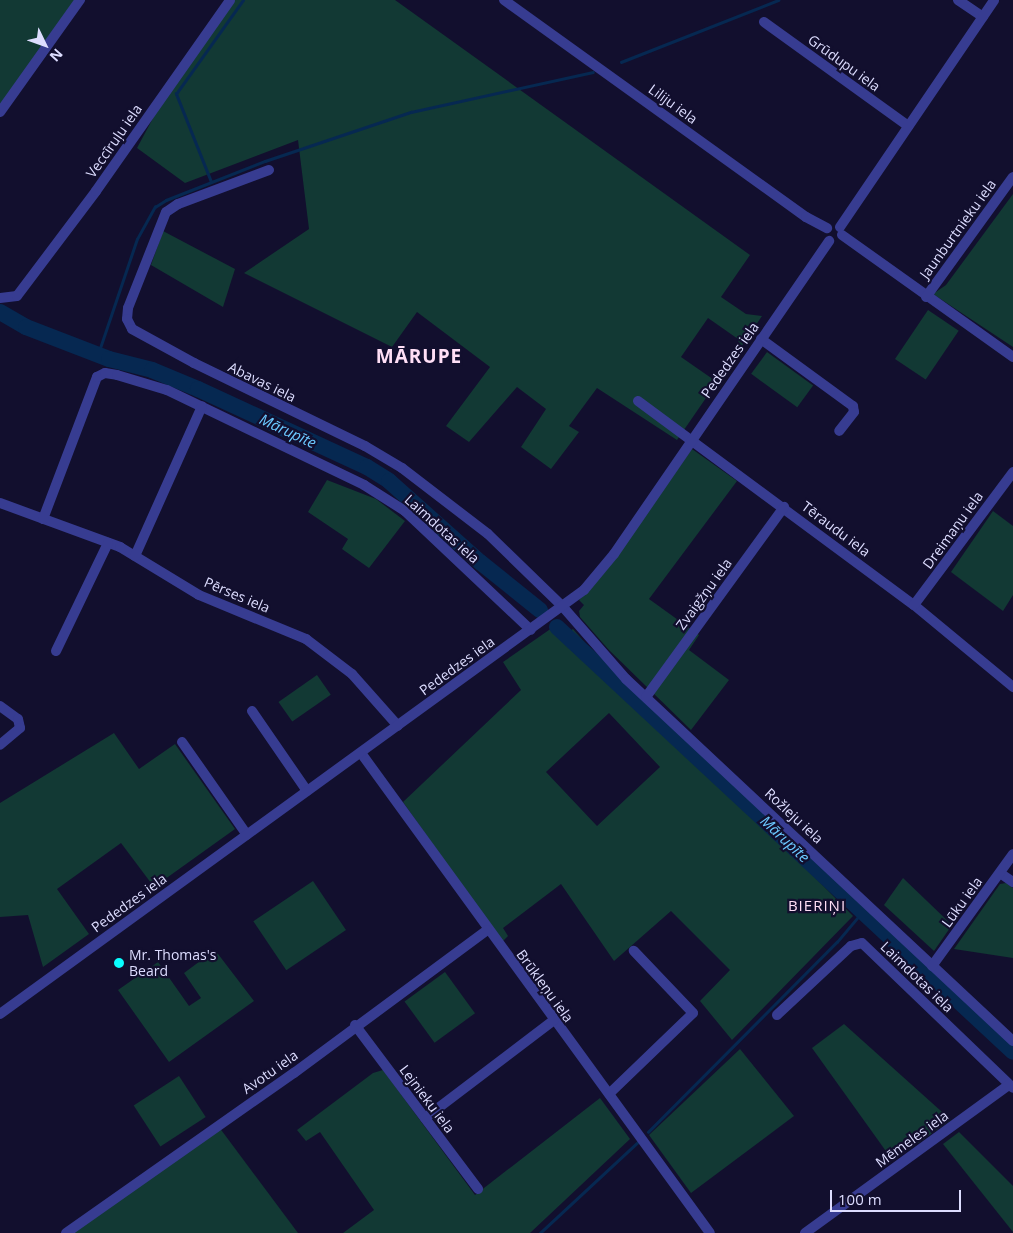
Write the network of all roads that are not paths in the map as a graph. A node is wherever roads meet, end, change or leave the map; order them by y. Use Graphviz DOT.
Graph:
graph roads {
  1 [pos="80,0"];
  2 [pos="230,0"];
  3 [pos="504,0"];
  4 [pos="958,0"];
  5 [pos="994,0"];
  6 [pos="982,17"];
  7 [pos="764,22"];
  8 [pos="0,112"];
  9 [pos="908,126"];
  10 [pos="269,170"];
  11 [pos="1013,177"];
  12 [pos="827,228"];
  13 [pos="841,231"];
  14 [pos="829,241"];
  15 [pos="926,297"];
  16 [pos="0,298"];
  17 [pos="762,339"];
  18 [pos="1013,357"];
  19 [pos="638,401"];
  20 [pos="202,406"];
  21 [pos="839,432"];
  22 [pos="692,438"];
  23 [pos="1013,472"];
  24 [pos="0,503"];
  25 [pos="784,507"];
  26 [pos="43,519"];
  27 [pos="108,543"];
  28 [pos="135,556"];
  29 [pos="914,605"];
  30 [pos="562,607"];
  31 [pos="531,630"];
  32 [pos="56,651"];
  33 [pos="1013,686"];
  34 [pos="646,697"];
  35 [pos="0,706"];
  36 [pos="252,711"];
  37 [pos="398,726"];
  38 [pos="182,742"];
  39 [pos="0,745"];
  40 [pos="361,753"];
  41 [pos="308,791"];
  42 [pos="247,835"];
  43 [pos="1013,854"];
  44 [pos="1000,873"];
  45 [pos="1013,882"];
  46 [pos="487,930"];
  47 [pos="634,951"];
  48 [pos="932,966"];
  49 [pos="0,1014"];
  50 [pos="777,1015"];
  51 [pos="554,1020"];
  52 [pos="355,1025"];
  53 [pos="1013,1041"];
  54 [pos="1011,1086"];
  55 [pos="610,1093"];
  56 [pos="425,1118"];
  57 [pos="478,1189"];
  58 [pos="66,1233"];
  59 [pos="710,1233"];
  60 [pos="805,1233"];
  1 -- 8 [label="street"];
  2 -- 16 [label="street, Veccīruļu iela"];
  3 -- 12 [label="street, Liliju iela"];
  4 -- 6 [label="street"];
  5 -- 6 [label="street"];
  6 -- 9 [label="street"];
  7 -- 9 [label="street, Grūdupu iela"];
  9 -- 13 [label="street"];
  10 -- 30 [label="street, Abavas iela"];
  11 -- 15 [label="street, Jaunburtnieku iela"];
  12 -- 13 [label="street"];
  12 -- 14 [label="street"];
  13 -- 14 [label="street"];
  13 -- 15 [label="street"];
  14 -- 17 [label="street, Pededzes iela"];
  15 -- 18 [label="street"];
  17 -- 21 [label="street"];
  17 -- 22 [label="street, Pededzes iela"];
  19 -- 22 [label="street, Tēraudu iela"];
  20 -- 26 [label="street"];
  20 -- 28 [label="street"];
  20 -- 31 [label="street, Laimdotas iela"];
  22 -- 25 [label="street, Tēraudu iela"];
  22 -- 30 [label="street, Pededzes iela"];
  23 -- 29 [label="street, Dreimaņu iela"];
  24 -- 26 [label="street, Pērses iela"];
  25 -- 29 [label="street, Tēraudu iela"];
  25 -- 34 [label="street, Zvaigžņu iela"];
  26 -- 27 [label="street, Pērses iela"];
  27 -- 28 [label="street, Pērses iela"];
  27 -- 32 [label="street"];
  28 -- 37 [label="street, Pērses iela"];
  29 -- 33 [label="street, Tēraudu iela"];
  30 -- 31 [label="street, Pededzes iela"];
  30 -- 34 [label="street, Rožleju iela"];
  31 -- 37 [label="street, Pededzes iela"];
  34 -- 48 [label="street, Rožleju iela"];
  35 -- 39 [label="street"];
  36 -- 41 [label="street"];
  37 -- 40 [label="street, Pededzes iela"];
  38 -- 42 [label="street"];
  40 -- 41 [label="street, Pededzes iela"];
  40 -- 46 [label="street, Brūkleņu iela"];
  41 -- 42 [label="street, Pededzes iela"];
  42 -- 49 [label="street, Pededzes iela"];
  43 -- 44 [label="street, Lūku iela"];
  44 -- 45 [label="street"];
  44 -- 48 [label="street, Lūku iela"];
  46 -- 51 [label="street, Brūkleņu iela"];
  46 -- 52 [label="street, Avotu iela"];
  47 -- 55 [label="street"];
  48 -- 53 [label="street, Rožleju iela"];
  50 -- 54 [label="street, Laimdotas iela"];
  51 -- 55 [label="street, Brūkleņu iela"];
  51 -- 56 [label="street"];
  52 -- 56 [label="street, Lejnieku iela"];
  52 -- 58 [label="street, Avotu iela"];
  54 -- 60 [label="street, Mēmeles iela"];
  55 -- 59 [label="street, Brūkleņu iela"];
  56 -- 57 [label="street, Lejnieku iela"];
}
